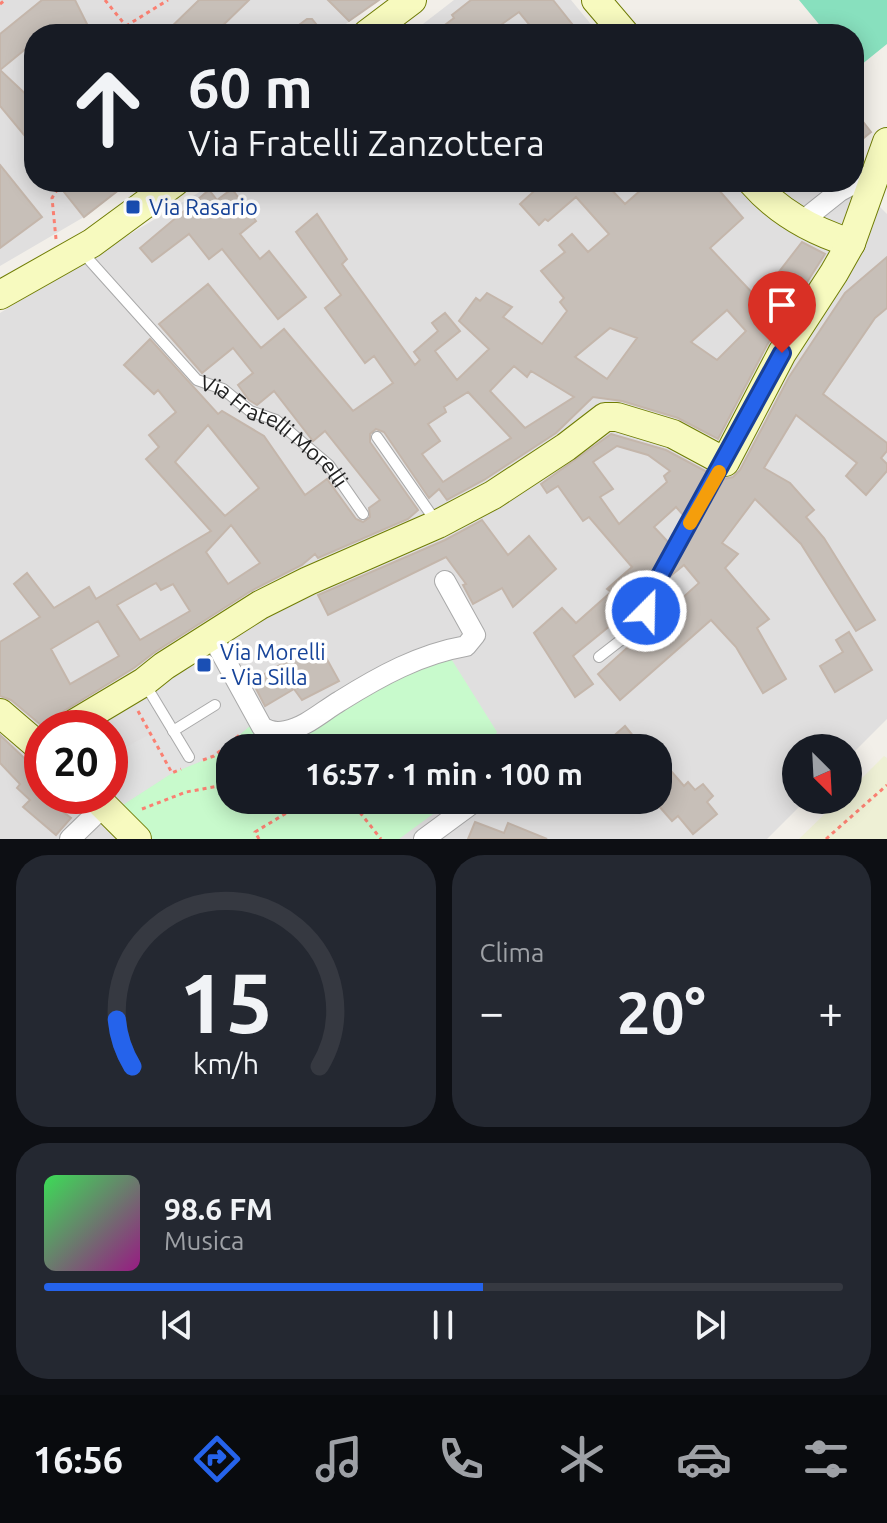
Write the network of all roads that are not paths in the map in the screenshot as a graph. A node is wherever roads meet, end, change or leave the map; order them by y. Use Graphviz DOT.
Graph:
graph roads {
  1 [pos="412,0"];
  2 [pos="596,0"];
  3 [pos="380,24"];
  4 [pos="616,24"];
  5 [pos="887,142"];
  6 [pos="881,178"];
  7 [pos="159,192"];
  8 [pos="761,192"];
  9 [pos="839,192"];
  10 [pos="801,222"];
  11 [pos="851,243"];
  12 [pos="69,250"];
  13 [pos="0,295"];
  14 [pos="377,437"];
  15 [pos="725,462"];
  16 [pos="363,514"];
  17 [pos="438,524"];
  18 [pos="445,581"];
  19 [pos="212,636"];
  20 [pos="599,657"];
  21 [pos="144,682"];
  22 [pos="215,705"];
  23 [pos="97,710"];
  24 [pos="0,713"];
  25 [pos="173,731"];
  26 [pos="24,734"];
  27 [pos="189,757"];
  28 [pos="116,814"];
  29 [pos="458,814"];
  30 [pos="70,839"];
  31 [pos="424,839"];
  1 -- 3 [label="street"];
  2 -- 4 [label="street"];
  5 -- 6 [label="street"];
  6 -- 11 [label="street"];
  7 -- 12 [label="street"];
  8 -- 10 [label="street"];
  9 -- 10 [label="street"];
  10 -- 11 [label="street"];
  11 -- 15 [label="street"];
  12 -- 13 [label="street"];
  12 -- 16 [label="lane, Via Fratelli Morelli"];
  14 -- 17 [label="lane"];
  15 -- 17 [label="street"];
  15 -- 20 [label="lane"];
  17 -- 19 [label="street"];
  18 -- 19 [label="street"];
  19 -- 21 [label="street"];
  21 -- 23 [label="street"];
  21 -- 25 [label="lane"];
  22 -- 25 [label="lane"];
  24 -- 26 [label="street"];
  25 -- 27 [label="lane"];
  28 -- 30 [label="street"];
  29 -- 31 [label="street"];
}
